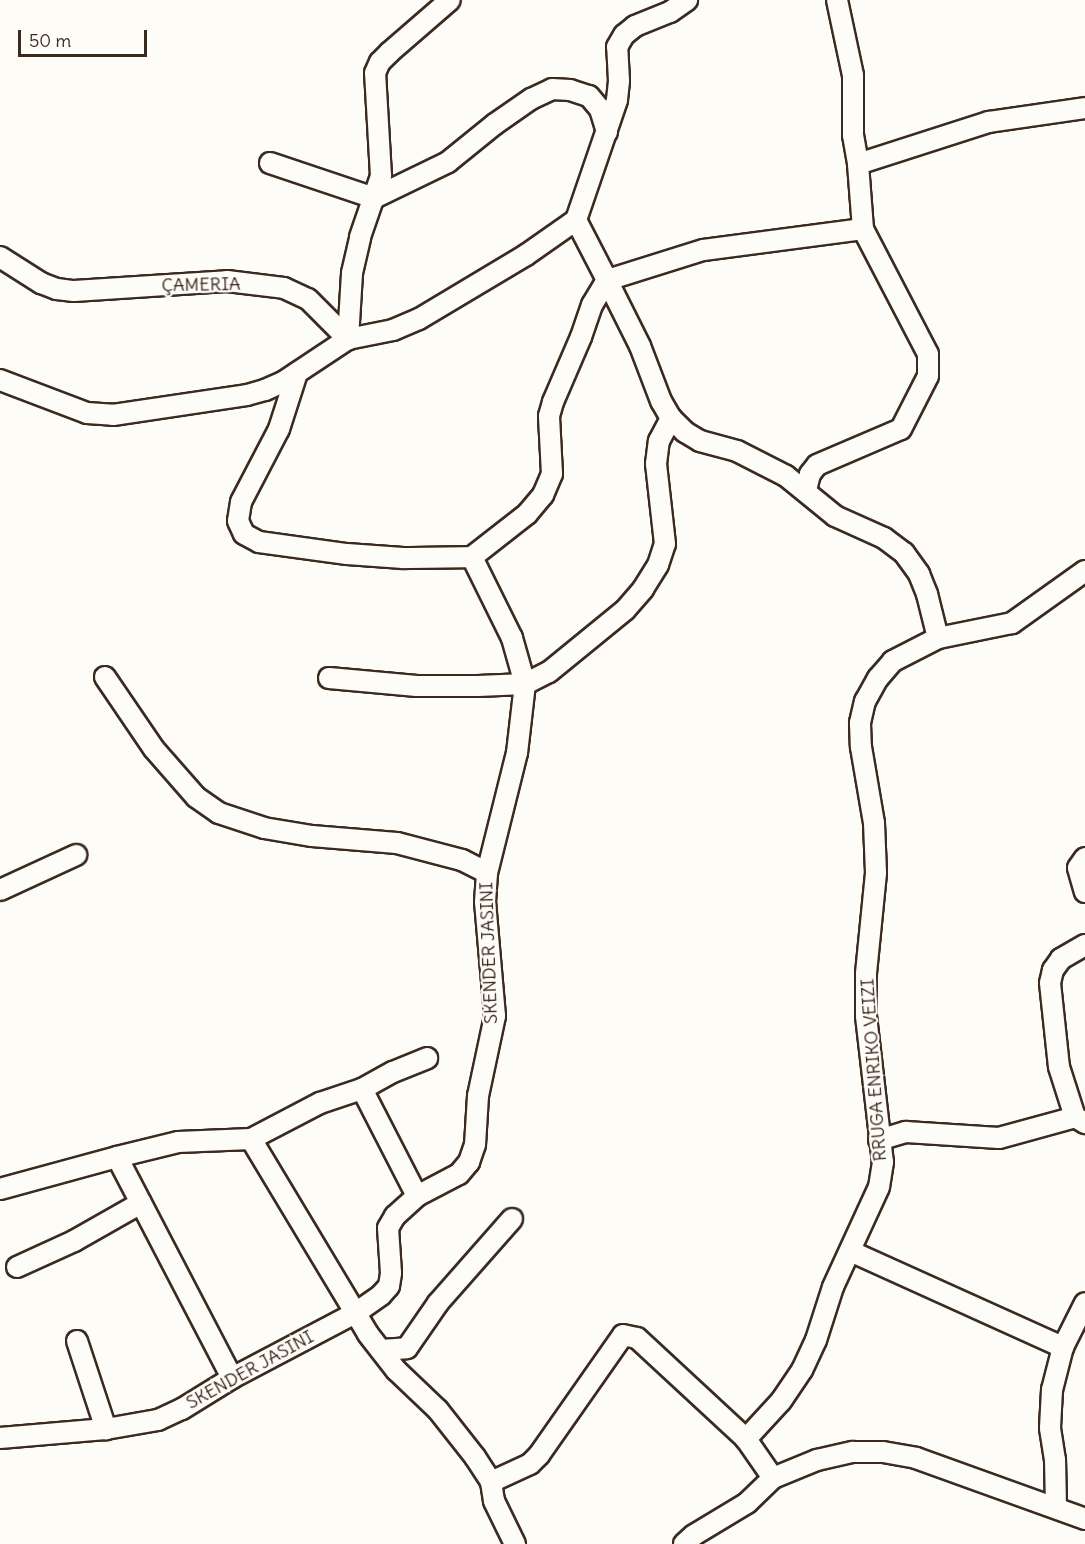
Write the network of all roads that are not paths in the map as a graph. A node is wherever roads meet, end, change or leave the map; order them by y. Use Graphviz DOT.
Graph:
graph roads {
  1 [pos="450,0"];
  2 [pos="687,0"];
  3 [pos="837,0"];
  4 [pos="1085,108"];
  5 [pos="608,132"];
  6 [pos="270,163"];
  7 [pos="858,164"];
  8 [pos="374,198"];
  9 [pos="576,220"];
  10 [pos="863,229"];
  11 [pos="0,257"];
  12 [pos="607,280"];
  13 [pos="348,339"];
  14 [pos="297,373"];
  15 [pos="0,380"];
  16 [pos="671,418"];
  17 [pos="806,490"];
  18 [pos="472,557"];
  19 [pos="1085,571"];
  20 [pos="938,638"];
  21 [pos="105,677"];
  22 [pos="329,678"];
  23 [pos="525,684"];
  24 [pos="76,855"];
  25 [pos="1085,858"];
  26 [pos="487,873"];
  27 [pos="0,890"];
  28 [pos="1085,892"];
  29 [pos="1085,945"];
  30 [pos="427,1058"];
  31 [pos="362,1089"];
  32 [pos="1080,1120"];
  33 [pos="251,1139"];
  34 [pos="879,1140"];
  35 [pos="117,1157"];
  36 [pos="0,1189"];
  37 [pos="417,1196"];
  38 [pos="141,1203"];
  39 [pos="512,1219"];
  40 [pos="850,1251"];
  41 [pos="17,1267"];
  42 [pos="1085,1304"];
  43 [pos="357,1311"];
  44 [pos="77,1341"];
  45 [pos="1063,1347"];
  46 [pos="407,1348"];
  47 [pos="381,1350"];
  48 [pos="396,1370"];
  49 [pos="232,1378"];
  50 [pos="106,1429"];
  51 [pos="0,1438"];
  52 [pos="746,1439"];
  53 [pos="773,1478"];
  54 [pos="491,1482"];
  55 [pos="1056,1507"];
  56 [pos="1085,1519"];
  57 [pos="515,1544"];
  58 [pos="684,1544"];
  1 -- 8 [label="street"];
  2 -- 5 [label="street"];
  3 -- 7 [label="street"];
  4 -- 7 [label="street"];
  5 -- 8 [label="street"];
  5 -- 9 [label="street"];
  6 -- 8 [label="street"];
  7 -- 10 [label="street"];
  8 -- 13 [label="street"];
  9 -- 12 [label="street"];
  9 -- 13 [label="street"];
  10 -- 12 [label="street"];
  10 -- 17 [label="street"];
  11 -- 13 [label="street, ÇAMERIA"];
  12 -- 16 [label="street"];
  12 -- 18 [label="street"];
  13 -- 14 [label="street"];
  14 -- 15 [label="street"];
  14 -- 18 [label="street"];
  16 -- 17 [label="street"];
  16 -- 23 [label="street"];
  17 -- 20 [label="street"];
  18 -- 23 [label="street, SKENDER JASINI"];
  19 -- 20 [label="street, RRUGA ENRIKO VEIZI"];
  20 -- 34 [label="street, RRUGA ENRIKO VEIZI"];
  21 -- 26 [label="street"];
  22 -- 23 [label="street"];
  23 -- 26 [label="street, SKENDER JASINI"];
  24 -- 27 [label="street"];
  25 -- 28 [label="street"];
  26 -- 37 [label="street, SKENDER JASINI"];
  29 -- 32 [label="street"];
  30 -- 31 [label="street"];
  31 -- 33 [label="street"];
  31 -- 37 [label="street"];
  32 -- 34 [label="street"];
  33 -- 35 [label="street"];
  33 -- 43 [label="street"];
  34 -- 40 [label="street, RRUGA ENRIKO VEIZI"];
  35 -- 36 [label="street"];
  35 -- 38 [label="street"];
  37 -- 43 [label="street, SKENDER JASINI"];
  38 -- 41 [label="street"];
  38 -- 49 [label="street"];
  39 -- 46 [label="street"];
  40 -- 45 [label="street"];
  40 -- 52 [label="street, RRUGA ENRIKO VEIZI"];
  42 -- 45 [label="street"];
  43 -- 47 [label="street"];
  43 -- 49 [label="street, SKENDER JASINI"];
  44 -- 50 [label="street"];
  45 -- 55 [label="street"];
  46 -- 47 [label="street"];
  46 -- 48 [label="street"];
  47 -- 48 [label="street"];
  48 -- 54 [label="street"];
  49 -- 50 [label="street, SKENDER JASINI"];
  50 -- 51 [label="street, SKENDER JASINI"];
  52 -- 53 [label="street"];
  52 -- 54 [label="street"];
  53 -- 55 [label="street"];
  53 -- 58 [label="street"];
  54 -- 57 [label="street"];
  55 -- 56 [label="street"];
}
